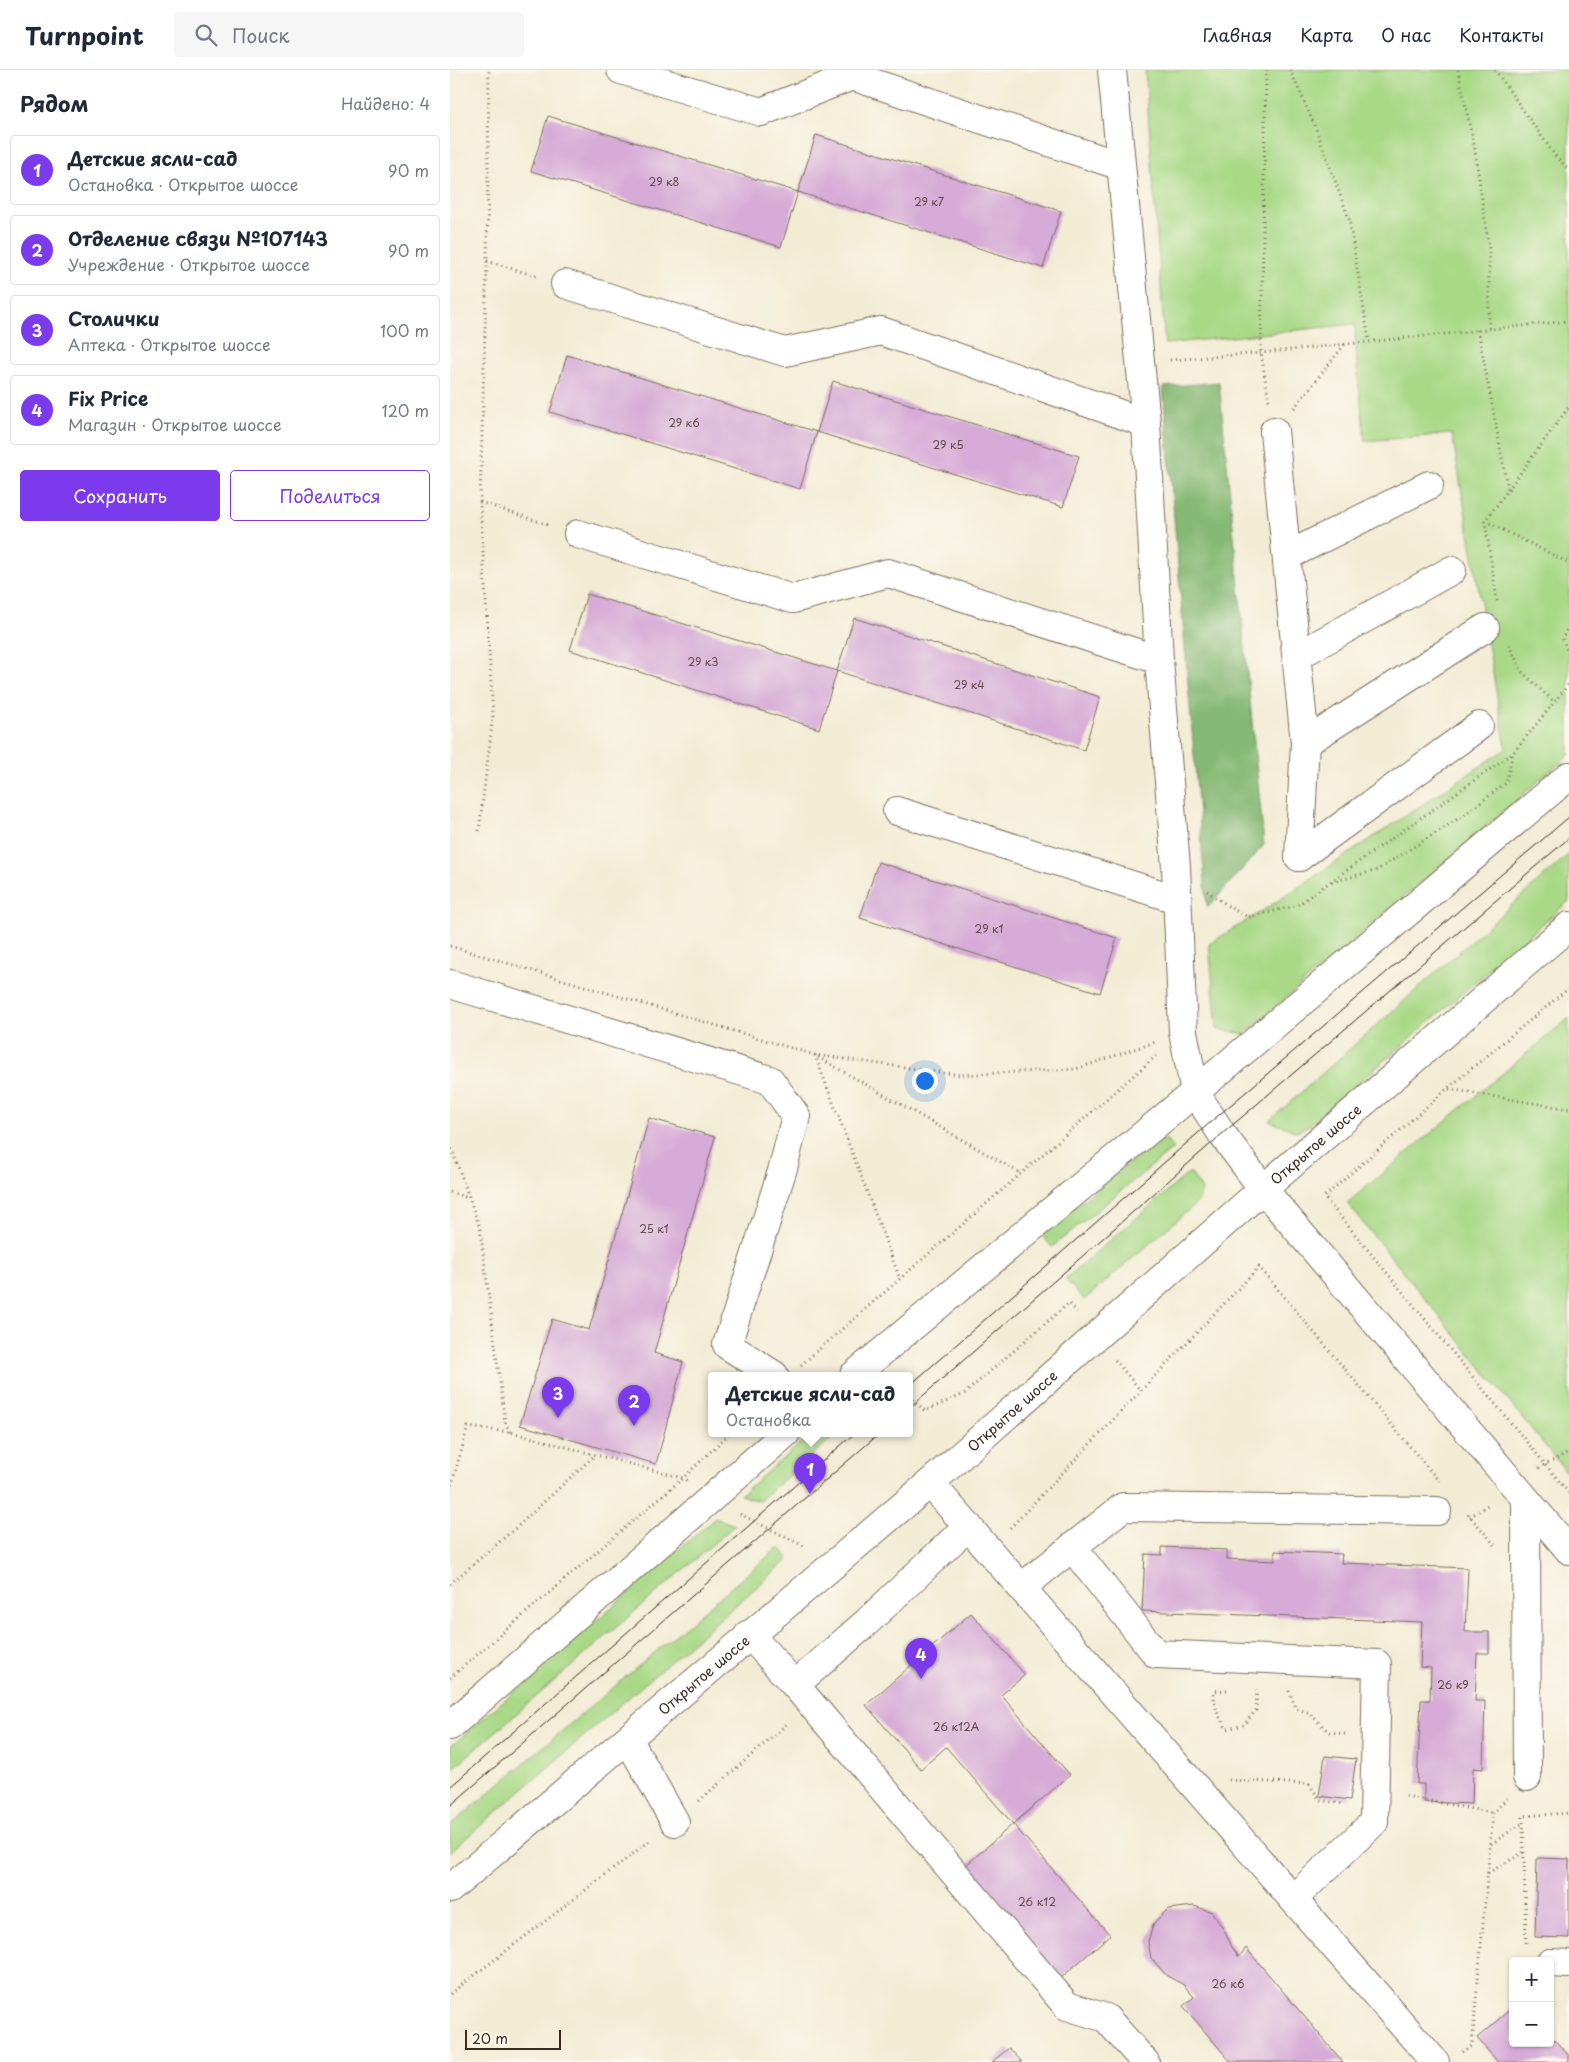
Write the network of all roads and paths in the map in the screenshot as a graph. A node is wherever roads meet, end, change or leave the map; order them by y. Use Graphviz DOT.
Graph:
graph roads {
  1 [pos="489,70"];
  2 [pos="620,70"];
  3 [pos="1112,70"];
  4 [pos="1266,70"];
  5 [pos="1290,70"];
  6 [pos="1458,70"];
  7 [pos="1495,70"];
  8 [pos="1121,166"];
  9 [pos="1569,170"];
  10 [pos="487,261"];
  11 [pos="565,284"];
  12 [pos="1569,321"];
  13 [pos="1489,329"];
  14 [pos="1478,330"];
  15 [pos="1369,341"];
  16 [pos="1345,344"];
  17 [pos="1261,353"];
  18 [pos="1139,363"];
  19 [pos="1569,407"];
  20 [pos="1146,423"];
  21 [pos="1274,431"];
  22 [pos="1429,485"];
  23 [pos="1508,490"];
  24 [pos="480,502"];
  25 [pos="578,534"];
  26 [pos="1287,556"];
  27 [pos="1569,563"];
  28 [pos="1452,570"];
  29 [pos="1569,626"];
  30 [pos="1486,628"];
  31 [pos="1569,654"];
  32 [pos="1297,656"];
  33 [pos="1159,660"];
  34 [pos="1479,726"];
  35 [pos="1305,743"];
  36 [pos="1513,753"];
  37 [pos="1569,776"];
  38 [pos="897,811"];
  39 [pos="479,831"];
  40 [pos="1329,883"];
  41 [pos="1176,899"];
  42 [pos="1569,926"];
  43 [pos="450,946"];
  44 [pos="450,984"];
  45 [pos="1569,988"];
  46 [pos="1183,1032"];
  47 [pos="815,1056"];
  48 [pos="1448,1088"];
  49 [pos="1195,1092"];
  50 [pos="1569,1109"];
  51 [pos="450,1144"];
  52 [pos="1021,1173"];
  53 [pos="1263,1188"];
  54 [pos="450,1192"];
  55 [pos="469,1198"];
  56 [pos="900,1279"];
  57 [pos="1082,1318"];
  58 [pos="1112,1358"];
  59 [pos="785,1372"];
  60 [pos="858,1372"];
  61 [pos="1140,1390"];
  62 [pos="913,1400"];
  63 [pos="510,1432"];
  64 [pos="726,1437"];
  65 [pos="781,1437"];
  66 [pos="1569,1452"];
  67 [pos="596,1455"];
  68 [pos="1546,1464"];
  69 [pos="683,1478"];
  70 [pos="930,1483"];
  71 [pos="450,1490"];
  72 [pos="1569,1493"];
  73 [pos="1441,1499"];
  74 [pos="709,1500"];
  75 [pos="1526,1500"];
  76 [pos="968,1526"];
  77 [pos="1008,1530"];
  78 [pos="1495,1546"];
  79 [pos="1072,1547"];
  80 [pos="807,1548"];
  81 [pos="1569,1550"];
  82 [pos="450,1584"];
  83 [pos="1022,1586"];
  84 [pos="749,1634"];
  85 [pos="1237,1658"];
  86 [pos="1276,1660"];
  87 [pos="450,1678"];
  88 [pos="795,1685"];
  89 [pos="1250,1689"];
  90 [pos="450,1726"];
  91 [pos="1376,1738"];
  92 [pos="628,1739"];
  93 [pos="1527,1777"];
  94 [pos="1224,1780"];
  95 [pos="1374,1790"];
  96 [pos="1569,1812"];
  97 [pos="1493,1813"];
  98 [pos="675,1822"];
  99 [pos="1523,1823"];
  100 [pos="1490,1844"];
  101 [pos="1524,1852"];
  102 [pos="1488,1873"];
  103 [pos="450,1889"];
  104 [pos="1293,1899"];
  105 [pos="1526,1951"];
  106 [pos="1554,1963"];
  107 [pos="1569,1964"];
  108 [pos="450,1994"];
  109 [pos="1446,2059"];
  110 [pos="1145,2062"];
  1 -- 10 [label="path"];
  2 -- 8 [label="street"];
  3 -- 8 [label="street"];
  4 -- 17 [label="path"];
  5 -- 15 [label="path"];
  6 -- 13 [label="path"];
  7 -- 9 [label="path"];
  8 -- 18 [label="street"];
  10 -- 11 [label="path"];
  10 -- 24 [label="path"];
  11 -- 20 [label="street"];
  12 -- 13 [label="path"];
  13 -- 14 [label="path"];
  14 -- 15 [label="path"];
  14 -- 23 [label="path"];
  15 -- 16 [label="path"];
  16 -- 17 [label="path"];
  16 -- 21 [label="path"];
  17 -- 18 [label="path"];
  17 -- 21 [label="path"];
  18 -- 20 [label="street"];
  19 -- 23 [label="path"];
  20 -- 33 [label="street"];
  21 -- 26 [label="street"];
  22 -- 26 [label="street"];
  23 -- 27 [label="path"];
  24 -- 25 [label="path"];
  24 -- 39 [label="path"];
  25 -- 33 [label="street"];
  26 -- 32 [label="street"];
  28 -- 32 [label="street"];
  29 -- 31 [label="path"];
  30 -- 35 [label="street"];
  32 -- 35 [label="street"];
  33 -- 41 [label="street"];
  34 -- 35 [label="street"];
  36 -- 40 [label="path"];
  37 -- 49 [label="street"];
  38 -- 41 [label="street"];
  41 -- 46 [label="street"];
  42 -- 53 [label="street, Открытое шоссе"];
  43 -- 47 [label="path"];
  44 -- 59 [label="street"];
  45 -- 48 [label="path"];
  46 -- 47 [label="path"];
  46 -- 49 [label="street"];
  46 -- 52 [label="path"];
  47 -- 52 [label="path"];
  47 -- 56 [label="path"];
  48 -- 50 [label="path"];
  48 -- 68 [label="path"];
  49 -- 53 [label="street"];
  49 -- 60 [label="street"];
  51 -- 55 [label="path"];
  52 -- 56 [label="path"];
  53 -- 70 [label="street, Открытое шоссе"];
  53 -- 75 [label="street"];
  54 -- 55 [label="path"];
  55 -- 63 [label="path"];
  56 -- 59 [label="path"];
  57 -- 62 [label="path"];
  58 -- 61 [label="path"];
  61 -- 73 [label="path"];
  61 -- 77 [label="path"];
  63 -- 67 [label="path"];
  63 -- 71 [label="path"];
  64 -- 69 [label="path"];
  65 -- 74 [label="street"];
  66 -- 68 [label="path"];
  67 -- 69 [label="path"];
  67 -- 82 [label="path"];
  68 -- 72 [label="path"];
  69 -- 74 [label="path"];
  69 -- 87 [label="path"];
  70 -- 76 [label="street"];
  70 -- 84 [label="street, Открытое шоссе"];
  73 -- 78 [label="path"];
  73 -- 79 [label="street"];
  74 -- 80 [label="path"];
  74 -- 90 [label="street"];
  75 -- 81 [label="street"];
  75 -- 93 [label="street"];
  76 -- 83 [label="street"];
  76 -- 88 [label="street"];
  79 -- 83 [label="street"];
  79 -- 85 [label="street"];
  83 -- 104 [label="street"];
  84 -- 88 [label="street"];
  84 -- 92 [label="street, Открытое шоссе"];
  85 -- 86 [label="street"];
  85 -- 89 [label="path"];
  86 -- 91 [label="path"];
  86 -- 91 [label="street"];
  88 -- 110 [label="street"];
  91 -- 95 [label="street"];
  92 -- 98 [label="street"];
  92 -- 103 [label="street, Открытое шоссе"];
  93 -- 97 [label="path"];
  94 -- 95 [label="path"];
  95 -- 97 [label="path"];
  95 -- 104 [label="street"];
  96 -- 99 [label="path"];
  97 -- 100 [label="path"];
  98 -- 108 [label="path"];
  99 -- 100 [label="path"];
  99 -- 101 [label="path"];
  100 -- 102 [label="path"];
  101 -- 102 [label="path"];
  101 -- 105 [label="path"];
  102 -- 109 [label="path"];
  104 -- 109 [label="street"];
  106 -- 107 [label="street"];
}
